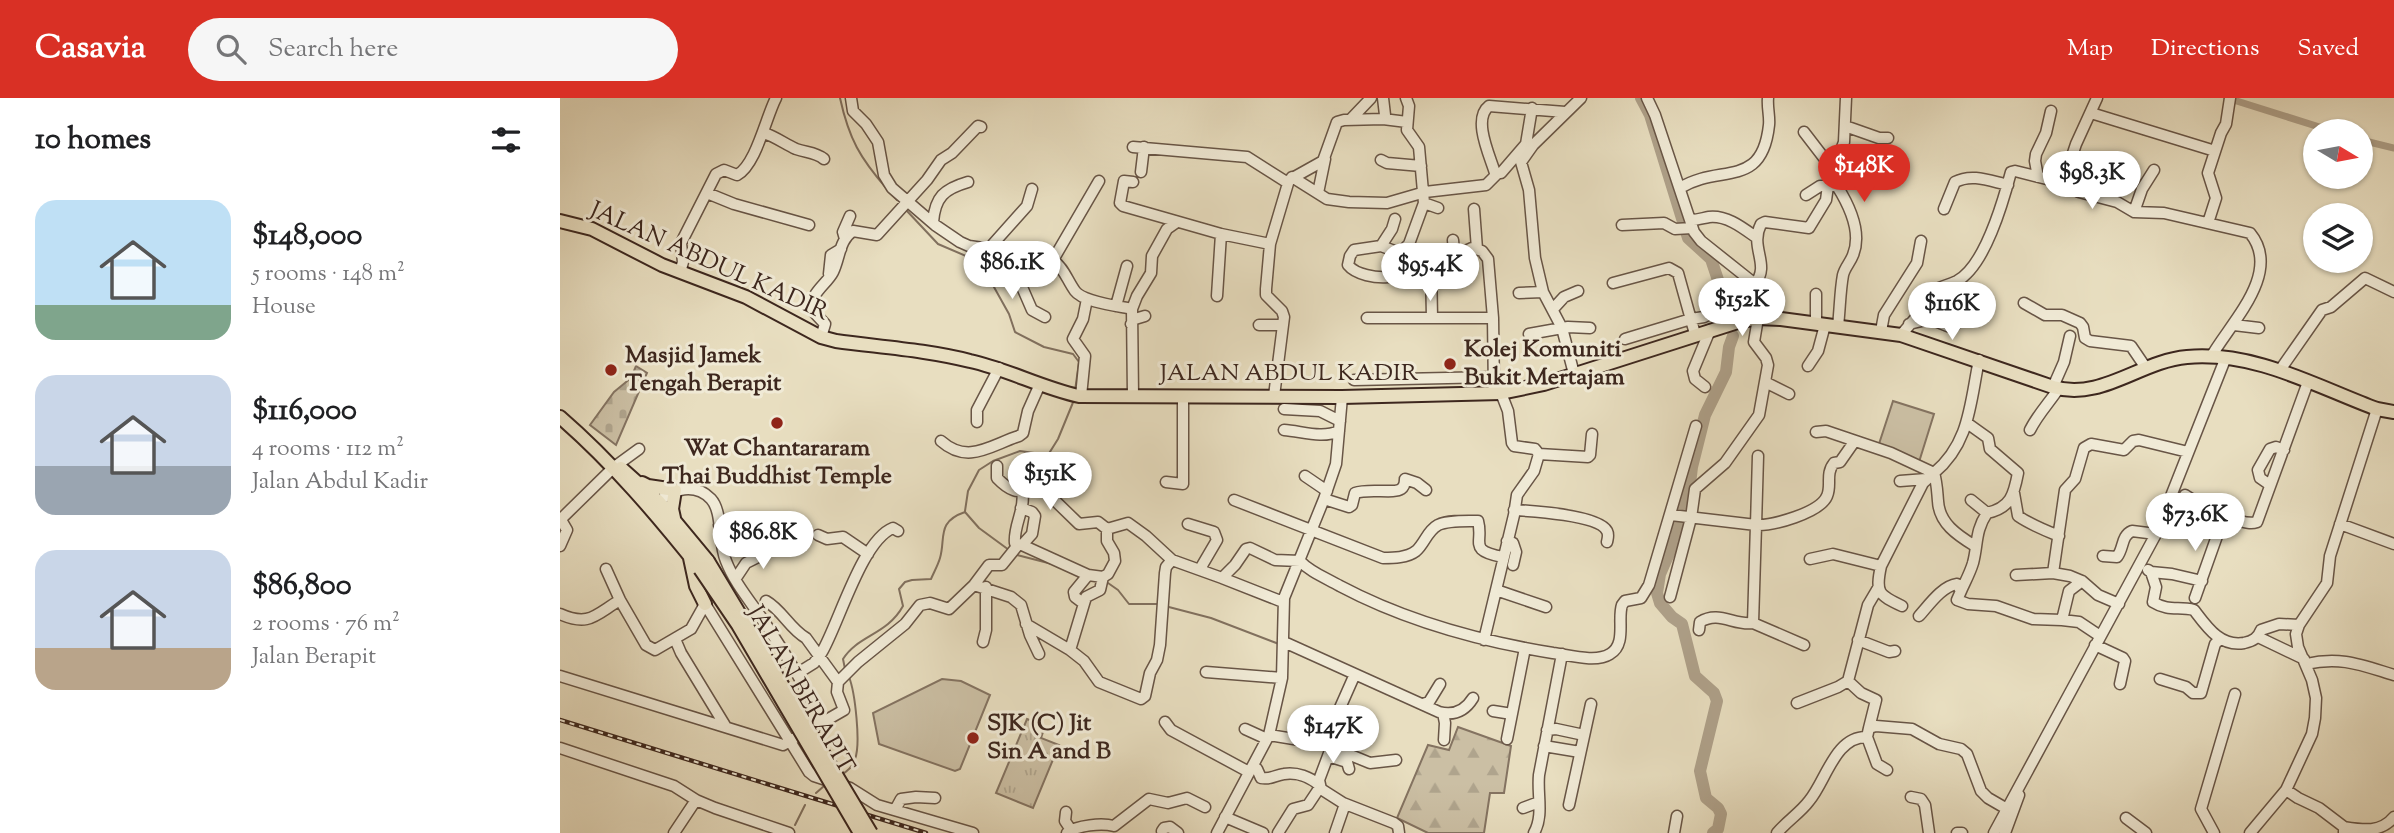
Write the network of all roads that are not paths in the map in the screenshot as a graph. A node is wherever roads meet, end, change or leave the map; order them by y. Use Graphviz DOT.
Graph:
graph roads {
  1 [pos="776,98"];
  2 [pos="851,98"];
  3 [pos="1371,98"];
  4 [pos="1383,98"];
  5 [pos="1406,98"];
  6 [pos="1581,98"];
  7 [pos="1647,98"];
  8 [pos="1768,98"];
  9 [pos="1846,98"];
  10 [pos="2096,98"];
  11 [pos="2230,102"];
  12 [pos="1532,108"];
  13 [pos="1560,111"];
  14 [pos="2051,111"];
  15 [pos="2091,113"];
  16 [pos="1383,119"];
  17 [pos="1350,120"];
  18 [pos="1406,122"];
  19 [pos="1845,126"];
  20 [pos="981,127"];
  21 [pos="1804,132"];
  22 [pos="764,133"];
  23 [pos="1888,138"];
  24 [pos="1529,145"];
  25 [pos="2215,151"];
  26 [pos="824,159"];
  27 [pos="1325,159"];
  28 [pos="1381,160"];
  29 [pos="1421,166"];
  30 [pos="1835,168"];
  31 [pos="2154,170"];
  32 [pos="1141,172"];
  33 [pos="1497,174"];
  34 [pos="2038,177"];
  35 [pos="1876,178"];
  36 [pos="1290,180"];
  37 [pos="1099,181"];
  38 [pos="968,182"];
  39 [pos="1133,182"];
  40 [pos="2063,183"];
  41 [pos="2008,185"];
  42 [pos="1828,186"];
  43 [pos="1680,188"];
  44 [pos="1032,189"];
  45 [pos="707,192"];
  46 [pos="1318,193"];
  47 [pos="1807,195"];
  48 [pos="1423,198"];
  49 [pos="907,201"];
  50 [pos="1438,208"];
  51 [pos="1474,209"];
  52 [pos="1944,209"];
  53 [pos="2134,212"];
  54 [pos="850,216"];
  55 [pos="1395,219"];
  56 [pos="560,221"];
  57 [pos="933,222"];
  58 [pos="1177,222"];
  59 [pos="2208,223"];
  60 [pos="809,225"];
  61 [pos="1622,225"];
  62 [pos="1689,226"];
  63 [pos="1221,234"];
  64 [pos="1757,238"];
  65 [pos="1453,240"];
  66 [pos="1920,241"];
  67 [pos="843,244"];
  68 [pos="1270,244"];
  69 [pos="1381,246"];
  70 [pos="990,249"];
  71 [pos="1477,249"];
  72 [pos="1400,253"];
  73 [pos="1006,260"];
  74 [pos="1052,260"];
  75 [pos="1127,265"];
  76 [pos="1431,267"];
  77 [pos="680,272"];
  78 [pos="1613,283"];
  79 [pos="1755,284"];
  80 [pos="1578,291"];
  81 [pos="1543,292"];
  82 [pos="2394,292"];
  83 [pos="1519,293"];
  84 [pos="1816,294"];
  85 [pos="1217,296"];
  86 [pos="1087,299"];
  87 [pos="1981,301"];
  88 [pos="2024,303"];
  89 [pos="1116,306"];
  90 [pos="1132,309"];
  91 [pos="1553,309"];
  92 [pos="1712,313"];
  93 [pos="1045,317"];
  94 [pos="1145,317"];
  95 [pos="1367,318"];
  96 [pos="1432,318"];
  97 [pos="1493,318"];
  98 [pos="1758,318"];
  99 [pos="1691,319"];
  100 [pos="1131,324"];
  101 [pos="1259,325"];
  102 [pos="1283,325"];
  103 [pos="1826,325"];
  104 [pos="2234,325"];
  105 [pos="2259,327"];
  106 [pos="1562,328"];
  107 [pos="1590,328"];
  108 [pos="1905,329"];
  109 [pos="1710,330"];
  110 [pos="1881,331"];
  111 [pos="1529,334"];
  112 [pos="1695,334"];
  113 [pos="2070,336"];
  114 [pos="821,337"];
  115 [pos="1625,339"];
  116 [pos="2211,357"];
  117 [pos="2226,357"];
  118 [pos="1979,360"];
  119 [pos="1808,366"];
  120 [pos="999,368"];
  121 [pos="2146,368"];
  122 [pos="2280,370"];
  123 [pos="1574,374"];
  124 [pos="1494,377"];
  125 [pos="1354,380"];
  126 [pos="1765,382"];
  127 [pos="2308,382"];
  128 [pos="1040,384"];
  129 [pos="1705,387"];
  130 [pos="2056,388"];
  131 [pos="1498,393"];
  132 [pos="1789,394"];
  133 [pos="1077,395"];
  134 [pos="1133,396"];
  135 [pos="1183,396"];
  136 [pos="1274,396"];
  137 [pos="1342,397"];
  138 [pos="1284,409"];
  139 [pos="2377,409"];
  140 [pos="2394,412"];
  141 [pos="560,417"];
  142 [pos="977,422"];
  143 [pos="1967,423"];
  144 [pos="1339,426"];
  145 [pos="1696,426"];
  146 [pos="1284,430"];
  147 [pos="2030,430"];
  148 [pos="1816,432"];
  149 [pos="1592,434"];
  150 [pos="941,441"];
  151 [pos="1854,442"];
  152 [pos="639,449"];
  153 [pos="2284,450"];
  154 [pos="2188,452"];
  155 [pos="1539,454"];
  156 [pos="1759,456"];
  157 [pos="612,464"];
  158 [pos="997,466"];
  159 [pos="1305,476"];
  160 [pos="1930,476"];
  161 [pos="633,478"];
  162 [pos="1900,481"];
  163 [pos="1166,482"];
  164 [pos="2270,485"];
  165 [pos="675,490"];
  166 [pos="1426,490"];
  167 [pos="1022,492"];
  168 [pos="2014,492"];
  169 [pos="1325,495"];
  170 [pos="1234,500"];
  171 [pos="1971,500"];
  172 [pos="659,502"];
  173 [pos="2169,502"];
  174 [pos="1021,509"];
  175 [pos="1514,510"];
  176 [pos="1987,513"];
  177 [pos="1681,516"];
  178 [pos="561,518"];
  179 [pos="2223,519"];
  180 [pos="660,520"];
  181 [pos="675,520"];
  182 [pos="755,520"];
  183 [pos="1188,524"];
  184 [pos="2340,524"];
  185 [pos="719,525"];
  186 [pos="1756,525"];
  187 [pos="1107,528"];
  188 [pos="1311,530"];
  189 [pos="898,531"];
  190 [pos="2156,534"];
  191 [pos="818,535"];
  192 [pos="2059,536"];
  193 [pos="1507,541"];
  194 [pos="1607,542"];
  195 [pos="786,544"];
  196 [pos="2394,544"];
  197 [pos="560,546"];
  198 [pos="1975,546"];
  199 [pos="1016,549"];
  200 [pos="868,554"];
  201 [pos="690,556"];
  202 [pos="2103,556"];
  203 [pos="1503,557"];
  204 [pos="1810,559"];
  205 [pos="1172,560"];
  206 [pos="1300,561"];
  207 [pos="2140,563"];
  208 [pos="704,565"];
  209 [pos="1513,565"];
  210 [pos="1881,566"];
  211 [pos="606,569"];
  212 [pos="1200,569"];
  213 [pos="2151,572"];
  214 [pos="2053,573"];
  215 [pos="1088,575"];
  216 [pos="2016,575"];
  217 [pos="1104,577"];
  218 [pos="1222,578"];
  219 [pos="736,579"];
  220 [pos="2082,581"];
  221 [pos="2202,581"];
  222 [pos="974,584"];
  223 [pos="986,587"];
  224 [pos="1878,588"];
  225 [pos="1496,590"];
  226 [pos="1961,591"];
  227 [pos="1670,597"];
  228 [pos="2195,598"];
  229 [pos="620,600"];
  230 [pos="766,601"];
  231 [pos="1283,602"];
  232 [pos="1083,603"];
  233 [pos="705,604"];
  234 [pos="2119,604"];
  235 [pos="1902,606"];
  236 [pos="1546,607"];
  237 [pos="560,614"];
  238 [pos="1919,616"];
  239 [pos="2062,620"];
  240 [pos="1754,623"];
  241 [pos="1026,624"];
  242 [pos="2299,625"];
  243 [pos="1699,630"];
  244 [pos="2258,637"];
  245 [pos="675,639"];
  246 [pos="2220,639"];
  247 [pos="1484,640"];
  248 [pos="1858,640"];
  249 [pos="2098,640"];
  250 [pos="983,642"];
  251 [pos="1284,642"];
  252 [pos="1804,645"];
  253 [pos="1525,648"];
  254 [pos="1070,650"];
  255 [pos="1895,651"];
  256 [pos="1040,654"];
  257 [pos="1562,654"];
  258 [pos="819,658"];
  259 [pos="2305,662"];
  260 [pos="1206,672"];
  261 [pos="798,673"];
  262 [pos="1355,674"];
  263 [pos="2394,675"];
  264 [pos="560,676"];
  265 [pos="844,676"];
  266 [pos="1282,678"];
  267 [pos="2160,679"];
  268 [pos="1848,681"];
  269 [pos="1440,684"];
  270 [pos="2120,684"];
  271 [pos="2235,694"];
  272 [pos="1473,698"];
  273 [pos="1797,703"];
  274 [pos="1423,704"];
  275 [pos="1591,704"];
  276 [pos="1493,711"];
  277 [pos="1443,713"];
  278 [pos="1512,714"];
  279 [pos="823,721"];
  280 [pos="1165,722"];
  281 [pos="726,726"];
  282 [pos="1245,729"];
  283 [pos="1547,730"];
  284 [pos="1868,733"];
  285 [pos="1584,734"];
  286 [pos="1268,737"];
  287 [pos="1507,739"];
  288 [pos="1444,740"];
  289 [pos="790,741"];
  290 [pos="1544,746"];
  291 [pos="560,748"];
  292 [pos="1328,749"];
  293 [pos="1580,752"];
  294 [pos="1396,760"];
  295 [pos="1250,769"];
  296 [pos="1349,769"];
  297 [pos="1887,770"];
  298 [pos="2022,784"];
  299 [pos="1319,786"];
  300 [pos="2286,790"];
  301 [pos="1911,797"];
  302 [pos="935,798"];
  303 [pos="696,800"];
  304 [pos="1539,802"];
  305 [pos="1345,804"];
  306 [pos="1569,805"];
  307 [pos="1205,807"];
  308 [pos="1523,808"];
  309 [pos="2007,809"];
  310 [pos="895,810"];
  311 [pos="1066,812"];
  312 [pos="1677,816"];
  313 [pos="1225,817"];
  314 [pos="2394,817"];
  315 [pos="2126,818"];
  316 [pos="2344,830"];
  317 [pos="1069,831"];
  318 [pos="1162,831"];
  319 [pos="674,833"];
  320 [pos="789,833"];
  321 [pos="859,833"];
  322 [pos="871,833"];
  323 [pos="973,833"];
  324 [pos="1178,833"];
  325 [pos="1217,833"];
  326 [pos="1263,833"];
  327 [pos="1278,833"];
  328 [pos="1335,833"];
  329 [pos="1399,833"];
  330 [pos="1534,833"];
  331 [pos="1674,833"];
  332 [pos="1777,833"];
  333 [pos="1929,833"];
  334 [pos="1994,833"];
  335 [pos="2005,833"];
  336 [pos="2146,833"];
  337 [pos="2214,833"];
  338 [pos="2250,833"];
  1 -- 22 [label="street"];
  2 -- 49 [label="street"];
  3 -- 17 [label="street"];
  4 -- 16 [label="street"];
  5 -- 18 [label="street"];
  6 -- 13 [label="street"];
  7 -- 43 [label="street"];
  8 -- 43 [label="street"];
  9 -- 19 [label="street"];
  10 -- 15 [label="street"];
  11 -- 25 [label="street"];
  12 -- 13 [label="street"];
  12 -- 24 [label="street"];
  12 -- 33 [label="street"];
  13 -- 24 [label="street"];
  14 -- 34 [label="street"];
  15 -- 25 [label="street"];
  15 -- 40 [label="street"];
  16 -- 17 [label="street"];
  16 -- 18 [label="street"];
  17 -- 27 [label="street"];
  18 -- 29 [label="street"];
  19 -- 23 [label="street"];
  19 -- 30 [label="street"];
  20 -- 49 [label="street"];
  21 -- 30 [label="street"];
  22 -- 26 [label="street"];
  22 -- 45 [label="street"];
  24 -- 33 [label="street"];
  24 -- 81 [label="street"];
  25 -- 59 [label="street"];
  27 -- 36 [label="street"];
  27 -- 46 [label="street"];
  28 -- 29 [label="street"];
  29 -- 48 [label="street"];
  30 -- 35 [label="street"];
  30 -- 42 [label="street"];
  31 -- 53 [label="street"];
  32 -- 36 [label="street"];
  33 -- 48 [label="street"];
  34 -- 40 [label="street"];
  34 -- 41 [label="street"];
  36 -- 46 [label="street"];
  36 -- 68 [label="street"];
  37 -- 74 [label="street"];
  38 -- 57 [label="street"];
  39 -- 58 [label="street"];
  40 -- 53 [label="street"];
  41 -- 52 [label="street"];
  41 -- 108 [label="street"];
  42 -- 47 [label="street"];
  42 -- 64 [label="street"];
  42 -- 103 [label="street"];
  43 -- 62 [label="street"];
  44 -- 70 [label="street"];
  45 -- 60 [label="street"];
  45 -- 77 [label="street"];
  46 -- 48 [label="street"];
  48 -- 50 [label="street"];
  48 -- 72 [label="street"];
  49 -- 57 [label="street"];
  49 -- 67 [label="street"];
  51 -- 71 [label="street"];
  53 -- 59 [label="street"];
  54 -- 67 [label="street"];
  55 -- 69 [label="street"];
  56 -- 77 [label="main road, JALAN ABDUL KADIR"];
  57 -- 70 [label="street"];
  58 -- 63 [label="street"];
  58 -- 90 [label="street"];
  59 -- 104 [label="street"];
  61 -- 62 [label="street"];
  62 -- 64 [label="street"];
  62 -- 79 [label="street"];
  63 -- 68 [label="street"];
  63 -- 85 [label="street"];
  64 -- 79 [label="street"];
  65 -- 71 [label="street"];
  66 -- 110 [label="street"];
  67 -- 114 [label="street"];
  68 -- 102 [label="street"];
  69 -- 72 [label="street"];
  69 -- 72 [label="street"];
  70 -- 73 [label="street"];
  71 -- 97 [label="street"];
  73 -- 74 [label="street"];
  73 -- 93 [label="street"];
  74 -- 86 [label="street"];
  75 -- 89 [label="street"];
  76 -- 96 [label="street"];
  77 -- 114 [label="main road, JALAN ABDUL KADIR"];
  78 -- 99 [label="street"];
  79 -- 98 [label="street"];
  80 -- 91 [label="street"];
  81 -- 83 [label="street"];
  81 -- 91 [label="street"];
  82 -- 122 [label="street"];
  84 -- 103 [label="street"];
  86 -- 89 [label="street"];
  86 -- 133 [label="street"];
  87 -- 108 [label="street"];
  88 -- 121 [label="street"];
  89 -- 90 [label="street"];
  90 -- 100 [label="street"];
  91 -- 106 [label="street"];
  92 -- 99 [label="street"];
  94 -- 100 [label="street"];
  95 -- 96 [label="street"];
  96 -- 97 [label="street"];
  97 -- 124 [label="street"];
  98 -- 103 [label="main road, JALAN ABDUL KADIR"];
  98 -- 109 [label="main road, JALAN ABDUL KADIR"];
  98 -- 126 [label="street"];
  99 -- 112 [label="street"];
  99 -- 115 [label="street"];
  100 -- 134 [label="street"];
  101 -- 102 [label="street"];
  102 -- 136 [label="street"];
  103 -- 110 [label="main road, JALAN ABDUL KADIR"];
  103 -- 119 [label="street"];
  104 -- 105 [label="street"];
  104 -- 116 [label="street"];
  106 -- 107 [label="street"];
  106 -- 111 [label="street"];
  106 -- 123 [label="street"];
  108 -- 110 [label="main road, JALAN ABDUL KADIR"];
  108 -- 118 [label="main road, JALAN ABDUL KADIR"];
  109 -- 112 [label="main road, JALAN ABDUL KADIR"];
  109 -- 129 [label="street"];
  112 -- 123 [label="main road, JALAN ABDUL KADIR"];
  113 -- 130 [label="street"];
  114 -- 120 [label="main road, JALAN ABDUL KADIR"];
  116 -- 117 [label="main road, JALAN ABDUL KADIR"];
  116 -- 121 [label="main road, JALAN ABDUL KADIR"];
  117 -- 122 [label="main road, JALAN ABDUL KADIR"];
  117 -- 154 [label="street"];
  118 -- 130 [label="main road, JALAN ABDUL KADIR"];
  118 -- 143 [label="street"];
  120 -- 128 [label="main road, JALAN ABDUL KADIR"];
  120 -- 142 [label="street"];
  121 -- 130 [label="main road, JALAN ABDUL KADIR"];
  122 -- 127 [label="main road, JALAN ABDUL KADIR"];
  123 -- 131 [label="main road, JALAN ABDUL KADIR"];
  124 -- 125 [label="street"];
  124 -- 131 [label="street"];
  126 -- 132 [label="street"];
  126 -- 177 [label="street"];
  127 -- 139 [label="main road, JALAN ABDUL KADIR"];
  127 -- 153 [label="street"];
  128 -- 133 [label="main road, JALAN ABDUL KADIR"];
  128 -- 150 [label="street"];
  130 -- 147 [label="street"];
  131 -- 137 [label="main road, JALAN ABDUL KADIR"];
  131 -- 155 [label="street"];
  133 -- 134 [label="main road, JALAN ABDUL KADIR"];
  134 -- 135 [label="main road, JALAN ABDUL KADIR"];
  135 -- 136 [label="main road, JALAN ABDUL KADIR"];
  135 -- 163 [label="street"];
  136 -- 137 [label="main road, JALAN ABDUL KADIR"];
  137 -- 144 [label="street"];
  138 -- 144 [label="street"];
  139 -- 140 [label="main road, JALAN ABDUL KADIR"];
  139 -- 184 [label="street"];
  141 -- 157 [label="main road, JALAN BERAPIT"];
  143 -- 160 [label="street"];
  143 -- 168 [label="street"];
  144 -- 146 [label="street"];
  144 -- 169 [label="street"];
  145 -- 177 [label="street"];
  148 -- 151 [label="street"];
  149 -- 155 [label="street"];
  151 -- 160 [label="street"];
  151 -- 186 [label="street"];
  152 -- 157 [label="street"];
  153 -- 164 [label="street"];
  153 -- 164 [label="street"];
  154 -- 173 [label="street"];
  154 -- 192 [label="street"];
  155 -- 175 [label="street"];
  156 -- 186 [label="street"];
  157 -- 161 [label="main road"];
  157 -- 178 [label="street"];
  157 -- 180 [label="main road, JALAN BERAPIT"];
  158 -- 167 [label="street"];
  159 -- 169 [label="street"];
  160 -- 162 [label="street"];
  160 -- 198 [label="street"];
  160 -- 210 [label="street"];
  161 -- 165 [label="main road"];
  161 -- 172 [label="main road"];
  164 -- 179 [label="street"];
  165 -- 172 [label="street"];
  165 -- 181 [label="main road"];
  165 -- 185 [label="street"];
  166 -- 169 [label="street"];
  167 -- 174 [label="street"];
  167 -- 187 [label="street"];
  168 -- 176 [label="street"];
  168 -- 192 [label="street"];
  169 -- 188 [label="street"];
  170 -- 188 [label="street"];
  171 -- 176 [label="street"];
  172 -- 180 [label="main road"];
  172 -- 181 [label="main road"];
  173 -- 179 [label="street"];
  173 -- 190 [label="street"];
  174 -- 199 [label="street"];
  174 -- 199 [label="street"];
  175 -- 193 [label="street"];
  175 -- 194 [label="street"];
  176 -- 198 [label="street"];
  177 -- 186 [label="street"];
  177 -- 227 [label="street"];
  177 -- 257 [label="street"];
  178 -- 197 [label="street"];
  179 -- 221 [label="street"];
  180 -- 201 [label="main road, JALAN BERAPIT"];
  181 -- 208 [label="main road"];
  182 -- 185 [label="street"];
  183 -- 212 [label="street"];
  184 -- 196 [label="street"];
  184 -- 242 [label="street"];
  185 -- 219 [label="street"];
  186 -- 240 [label="street"];
  187 -- 205 [label="street"];
  187 -- 217 [label="street"];
  188 -- 203 [label="street"];
  188 -- 206 [label="street"];
  189 -- 200 [label="street"];
  190 -- 202 [label="street"];
  190 -- 207 [label="street"];
  191 -- 200 [label="street"];
  192 -- 214 [label="street"];
  193 -- 203 [label="street"];
  193 -- 209 [label="street"];
  195 -- 219 [label="street"];
  198 -- 226 [label="street"];
  199 -- 215 [label="street"];
  199 -- 222 [label="street"];
  200 -- 258 [label="street"];
  201 -- 208 [label="main road, JALAN BERAPIT"];
  201 -- 233 [label="main road"];
  203 -- 225 [label="street"];
  204 -- 210 [label="street"];
  205 -- 212 [label="street"];
  205 -- 254 [label="street"];
  206 -- 218 [label="street"];
  206 -- 231 [label="street"];
  206 -- 247 [label="street"];
  207 -- 213 [label="street"];
  207 -- 234 [label="street"];
  208 -- 321 [label="main road, JALAN BERAPIT, bridge"];
  208 -- 322 [label="main road, bridge"];
  210 -- 224 [label="street"];
  211 -- 229 [label="street"];
  212 -- 218 [label="street"];
  213 -- 221 [label="street"];
  213 -- 246 [label="street"];
  214 -- 216 [label="street"];
  214 -- 220 [label="street"];
  215 -- 217 [label="street"];
  215 -- 232 [label="street"];
  217 -- 232 [label="street"];
  218 -- 231 [label="street"];
  219 -- 261 [label="street"];
  220 -- 234 [label="street"];
  220 -- 239 [label="street"];
  221 -- 228 [label="street"];
  222 -- 223 [label="street"];
  222 -- 265 [label="street"];
  223 -- 241 [label="street"];
  223 -- 250 [label="street"];
  224 -- 235 [label="street"];
  224 -- 248 [label="street"];
  225 -- 236 [label="street"];
  225 -- 247 [label="street"];
  226 -- 238 [label="street"];
  226 -- 239 [label="street"];
  229 -- 237 [label="street"];
  229 -- 245 [label="street"];
  230 -- 258 [label="street"];
  231 -- 251 [label="street"];
  232 -- 254 [label="street"];
  233 -- 245 [label="street"];
  233 -- 289 [label="street"];
  234 -- 249 [label="street"];
  239 -- 249 [label="street"];
  240 -- 243 [label="street"];
  240 -- 252 [label="street"];
  241 -- 254 [label="street"];
  241 -- 256 [label="street"];
  242 -- 244 [label="street"];
  242 -- 259 [label="street"];
  244 -- 246 [label="street"];
  244 -- 259 [label="street"];
  245 -- 281 [label="street"];
  246 -- 267 [label="street"];
  247 -- 253 [label="street"];
  248 -- 255 [label="street"];
  248 -- 268 [label="street"];
  249 -- 270 [label="street"];
  249 -- 298 [label="street"];
  251 -- 262 [label="street"];
  251 -- 266 [label="street"];
  253 -- 257 [label="street"];
  253 -- 278 [label="street"];
  257 -- 283 [label="street"];
  258 -- 261 [label="street"];
  258 -- 265 [label="street"];
  259 -- 263 [label="street"];
  259 -- 300 [label="street"];
  260 -- 266 [label="street"];
  261 -- 279 [label="street"];
  262 -- 274 [label="street"];
  262 -- 292 [label="street"];
  264 -- 281 [label="street"];
  265 -- 279 [label="street"];
  266 -- 286 [label="street"];
  268 -- 273 [label="street"];
  268 -- 284 [label="street"];
  269 -- 274 [label="street"];
  271 -- 337 [label="street"];
  272 -- 277 [label="street"];
  274 -- 277 [label="street"];
  275 -- 285 [label="street"];
  276 -- 278 [label="street"];
  277 -- 288 [label="street"];
  278 -- 287 [label="street"];
  279 -- 289 [label="street"];
  280 -- 295 [label="street"];
  281 -- 289 [label="street"];
  282 -- 286 [label="street"];
  283 -- 285 [label="street"];
  283 -- 290 [label="street"];
  284 -- 297 [label="street"];
  284 -- 309 [label="street"];
  284 -- 332 [label="street"];
  285 -- 293 [label="street"];
  286 -- 292 [label="street"];
  286 -- 295 [label="street"];
  289 -- 310 [label="street"];
  290 -- 293 [label="street"];
  290 -- 304 [label="street"];
  291 -- 303 [label="street"];
  292 -- 294 [label="street"];
  292 -- 296 [label="street"];
  292 -- 299 [label="street"];
  293 -- 306 [label="street"];
  295 -- 299 [label="street"];
  295 -- 313 [label="street"];
  298 -- 309 [label="street"];
  298 -- 335 [label="street"];
  299 -- 305 [label="street"];
  299 -- 327 [label="street"];
  300 -- 316 [label="street"];
  300 -- 338 [label="street"];
  301 -- 333 [label="street"];
  302 -- 310 [label="street"];
  303 -- 319 [label="street"];
  303 -- 320 [label="street"];
  304 -- 308 [label="street"];
  304 -- 330 [label="street"];
  305 -- 328 [label="street"];
  305 -- 329 [label="street"];
  307 -- 317 [label="street"];
  309 -- 334 [label="street"];
  310 -- 323 [label="street"];
  311 -- 317 [label="street"];
  312 -- 331 [label="street"];
  313 -- 325 [label="street"];
  313 -- 326 [label="street"];
  314 -- 316 [label="street"];
  315 -- 336 [label="street"];
  318 -- 324 [label="street"];
}
